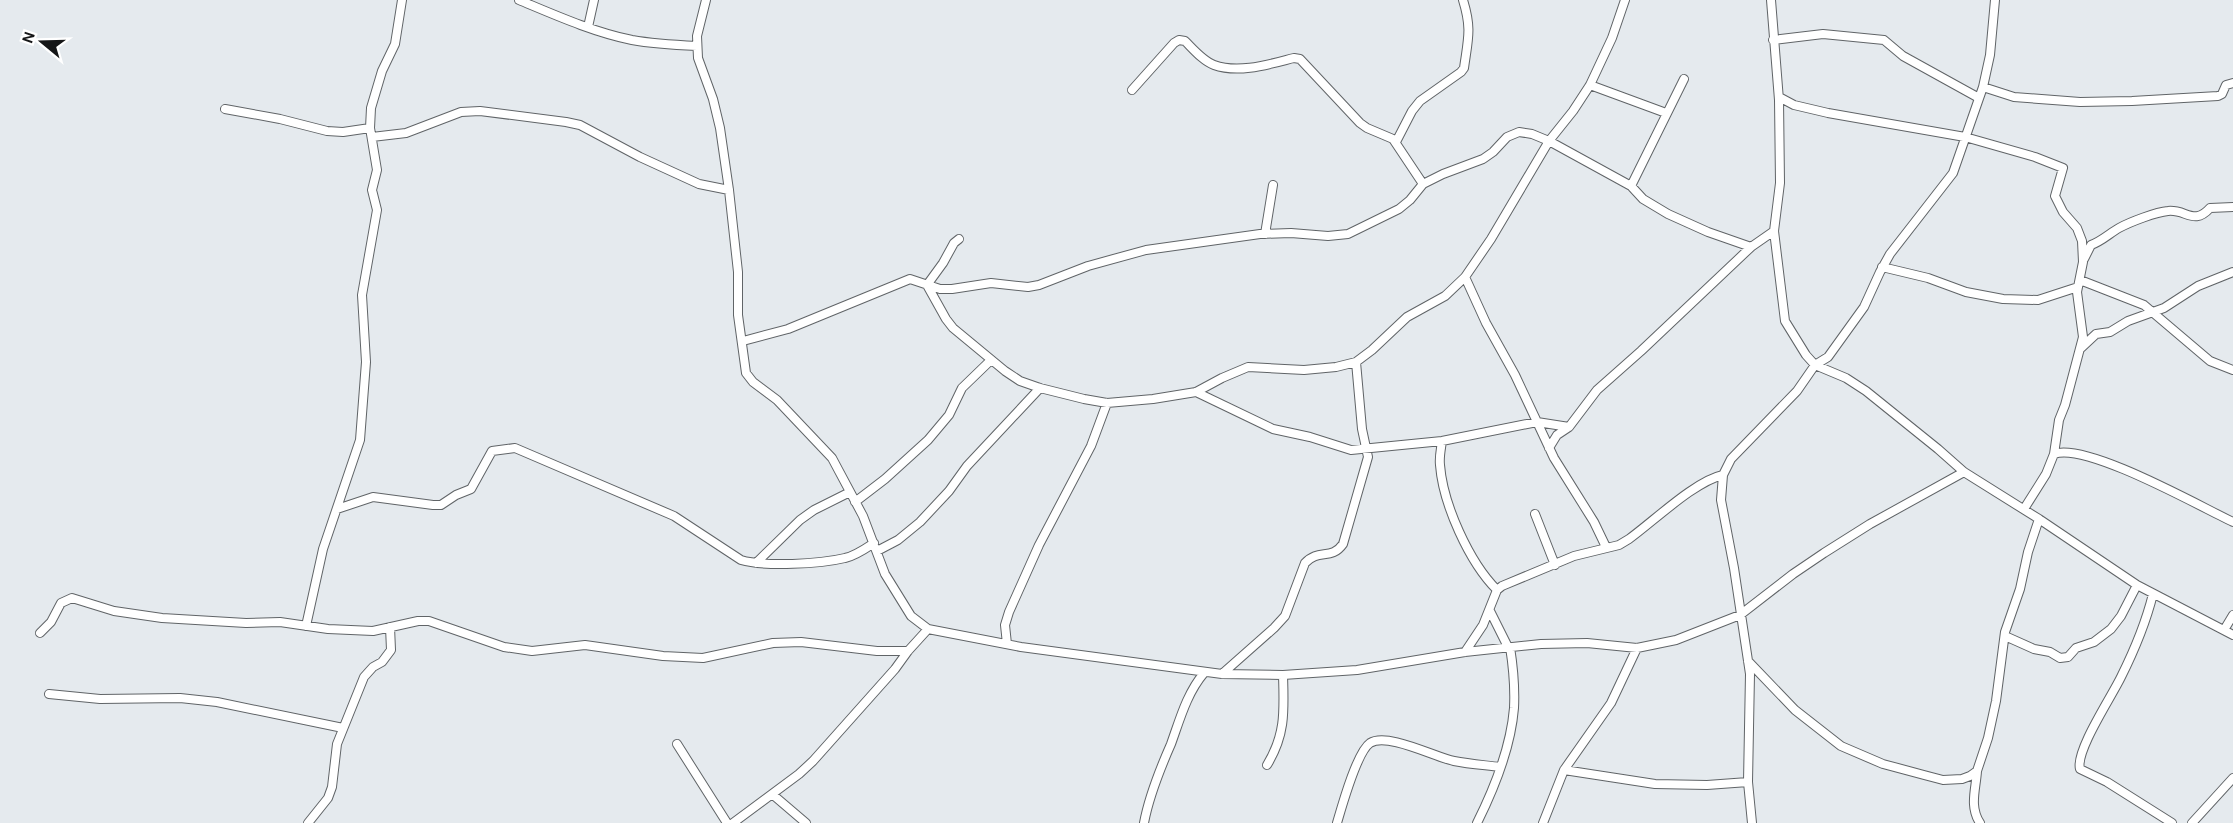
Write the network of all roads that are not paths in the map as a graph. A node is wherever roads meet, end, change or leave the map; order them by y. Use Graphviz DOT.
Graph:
graph roads {
  1 [pos="402,0"];
  2 [pos="519,0"];
  3 [pos="594,0"];
  4 [pos="706,0"];
  5 [pos="1463,0"];
  6 [pos="1625,0"];
  7 [pos="1771,0"];
  8 [pos="1995,0"];
  9 [pos="588,27"];
  10 [pos="1773,40"];
  11 [pos="697,46"];
  12 [pos="1684,79"];
  13 [pos="2233,83"];
  14 [pos="1590,85"];
  15 [pos="1983,87"];
  16 [pos="1131,90"];
  17 [pos="1779,97"];
  18 [pos="1978,98"];
  19 [pos="225,109"];
  20 [pos="1666,113"];
  21 [pos="370,128"];
  22 [pos="372,137"];
  23 [pos="1965,137"];
  24 [pos="1549,141"];
  25 [pos="1396,142"];
  26 [pos="1423,184"];
  27 [pos="1273,186"];
  28 [pos="1631,186"];
  29 [pos="729,190"];
  30 [pos="2233,207"];
  31 [pos="1774,231"];
  32 [pos="1265,234"];
  33 [pos="959,239"];
  34 [pos="1751,247"];
  35 [pos="2083,262"];
  36 [pos="1882,267"];
  37 [pos="2233,272"];
  38 [pos="1465,277"];
  39 [pos="2079,284"];
  40 [pos="927,285"];
  41 [pos="2153,313"];
  42 [pos="743,341"];
  43 [pos="2080,348"];
  44 [pos="991,360"];
  45 [pos="1356,362"];
  46 [pos="1815,365"];
  47 [pos="2233,370"];
  48 [pos="1040,388"];
  49 [pos="1196,392"];
  50 [pos="1107,403"];
  51 [pos="1538,422"];
  52 [pos="1569,427"];
  53 [pos="1442,441"];
  54 [pos="1549,448"];
  55 [pos="1367,449"];
  56 [pos="2054,454"];
  57 [pos="1964,472"];
  58 [pos="1723,475"];
  59 [pos="850,492"];
  60 [pos="855,502"];
  61 [pos="337,509"];
  62 [pos="2024,509"];
  63 [pos="1535,514"];
  64 [pos="2039,519"];
  65 [pos="2233,522"];
  66 [pos="876,547"];
  67 [pos="1606,547"];
  68 [pos="756,563"];
  69 [pos="1556,565"];
  70 [pos="2137,585"];
  71 [pos="1497,590"];
  72 [pos="2153,594"];
  73 [pos="1490,611"];
  74 [pos="1740,615"];
  75 [pos="2233,615"];
  76 [pos="306,626"];
  77 [pos="390,627"];
  78 [pos="928,629"];
  79 [pos="2224,630"];
  80 [pos="40,633"];
  81 [pos="2233,635"];
  82 [pos="2005,636"];
  83 [pos="1007,644"];
  84 [pos="1509,647"];
  85 [pos="1637,648"];
  86 [pos="908,651"];
  87 [pos="1465,652"];
  88 [pos="1748,661"];
  89 [pos="1204,673"];
  90 [pos="1222,674"];
  91 [pos="1283,675"];
  92 [pos="49,694"];
  93 [pos="343,728"];
  94 [pos="677,744"];
  95 [pos="1267,765"];
  96 [pos="1500,767"];
  97 [pos="1564,771"];
  98 [pos="1977,771"];
  99 [pos="2233,778"];
  100 [pos="1748,782"];
  101 [pos="772,794"];
  102 [pos="309,823"];
  103 [pos="727,823"];
  104 [pos="733,823"];
  105 [pos="806,823"];
  106 [pos="1144,823"];
  107 [pos="1337,823"];
  108 [pos="1478,823"];
  109 [pos="1543,823"];
  110 [pos="1752,823"];
  111 [pos="1980,823"];
  112 [pos="2172,823"];
  113 [pos="2192,823"];
  1 -- 21 [label="street"];
  2 -- 9 [label="street"];
  3 -- 9 [label="street"];
  4 -- 11 [label="street"];
  5 -- 25 [label="street"];
  6 -- 14 [label="street"];
  7 -- 10 [label="street"];
  8 -- 15 [label="street"];
  9 -- 11 [label="street"];
  10 -- 17 [label="street"];
  10 -- 18 [label="street"];
  11 -- 29 [label="street"];
  12 -- 20 [label="street"];
  13 -- 15 [label="street"];
  14 -- 20 [label="street"];
  14 -- 24 [label="street"];
  15 -- 18 [label="street"];
  16 -- 25 [label="street"];
  17 -- 23 [label="street"];
  17 -- 31 [label="street"];
  18 -- 23 [label="street"];
  19 -- 21 [label="street"];
  20 -- 28 [label="street"];
  21 -- 22 [label="street"];
  22 -- 29 [label="street"];
  22 -- 61 [label="street"];
  23 -- 35 [label="street"];
  23 -- 36 [label="street"];
  24 -- 26 [label="street"];
  24 -- 28 [label="street"];
  24 -- 38 [label="street"];
  25 -- 26 [label="street"];
  26 -- 32 [label="street"];
  27 -- 32 [label="street"];
  28 -- 34 [label="street"];
  29 -- 42 [label="street"];
  30 -- 35 [label="street"];
  31 -- 34 [label="street"];
  31 -- 46 [label="street"];
  32 -- 40 [label="street"];
  33 -- 40 [label="street"];
  34 -- 52 [label="street"];
  35 -- 39 [label="street"];
  36 -- 39 [label="street"];
  36 -- 46 [label="street"];
  37 -- 41 [label="street"];
  38 -- 45 [label="street"];
  38 -- 51 [label="street"];
  39 -- 41 [label="street"];
  39 -- 43 [label="street"];
  40 -- 42 [label="street"];
  40 -- 44 [label="street"];
  41 -- 43 [label="street"];
  41 -- 47 [label="street"];
  42 -- 59 [label="street"];
  43 -- 56 [label="street"];
  44 -- 48 [label="street"];
  44 -- 60 [label="street"];
  45 -- 49 [label="street"];
  45 -- 55 [label="street"];
  46 -- 57 [label="street"];
  46 -- 58 [label="street"];
  48 -- 50 [label="street"];
  48 -- 66 [label="street"];
  49 -- 50 [label="street"];
  49 -- 55 [label="street"];
  50 -- 83 [label="street"];
  51 -- 52 [label="street"];
  51 -- 53 [label="street"];
  51 -- 54 [label="street"];
  52 -- 54 [label="street"];
  53 -- 55 [label="street"];
  53 -- 71 [label="street"];
  54 -- 67 [label="street"];
  55 -- 90 [label="street"];
  56 -- 62 [label="street"];
  56 -- 65 [label="street"];
  57 -- 62 [label="street"];
  57 -- 74 [label="street"];
  58 -- 67 [label="street"];
  58 -- 74 [label="street"];
  59 -- 60 [label="street"];
  59 -- 68 [label="street"];
  60 -- 66 [label="street"];
  61 -- 68 [label="street"];
  61 -- 76 [label="street"];
  62 -- 64 [label="street"];
  63 -- 69 [label="street"];
  64 -- 70 [label="street"];
  64 -- 82 [label="street"];
  66 -- 68 [label="street"];
  66 -- 78 [label="street"];
  67 -- 69 [label="street"];
  69 -- 71 [label="street"];
  70 -- 72 [label="street"];
  70 -- 82 [label="street"];
  71 -- 73 [label="street"];
  72 -- 79 [label="street"];
  72 -- 112 [label="street"];
  73 -- 84 [label="street"];
  73 -- 87 [label="street"];
  74 -- 85 [label="street"];
  74 -- 88 [label="street"];
  75 -- 79 [label="street"];
  76 -- 77 [label="street"];
  76 -- 80 [label="street"];
  77 -- 86 [label="street"];
  77 -- 93 [label="street"];
  78 -- 83 [label="street"];
  78 -- 86 [label="street"];
  79 -- 81 [label="street"];
  82 -- 98 [label="street"];
  83 -- 89 [label="street"];
  84 -- 85 [label="street"];
  84 -- 87 [label="street"];
  84 -- 96 [label="street"];
  85 -- 97 [label="street"];
  86 -- 101 [label="street"];
  87 -- 91 [label="street"];
  88 -- 98 [label="street"];
  88 -- 100 [label="street"];
  89 -- 90 [label="street"];
  89 -- 106 [label="street"];
  90 -- 91 [label="street"];
  91 -- 95 [label="street"];
  92 -- 93 [label="street"];
  93 -- 102 [label="street"];
  94 -- 103 [label="street"];
  96 -- 107 [label="street"];
  96 -- 108 [label="street"];
  97 -- 100 [label="street"];
  97 -- 109 [label="street"];
  98 -- 111 [label="street"];
  99 -- 113 [label="street"];
  100 -- 110 [label="street"];
  101 -- 104 [label="street"];
  101 -- 105 [label="street"];
}
